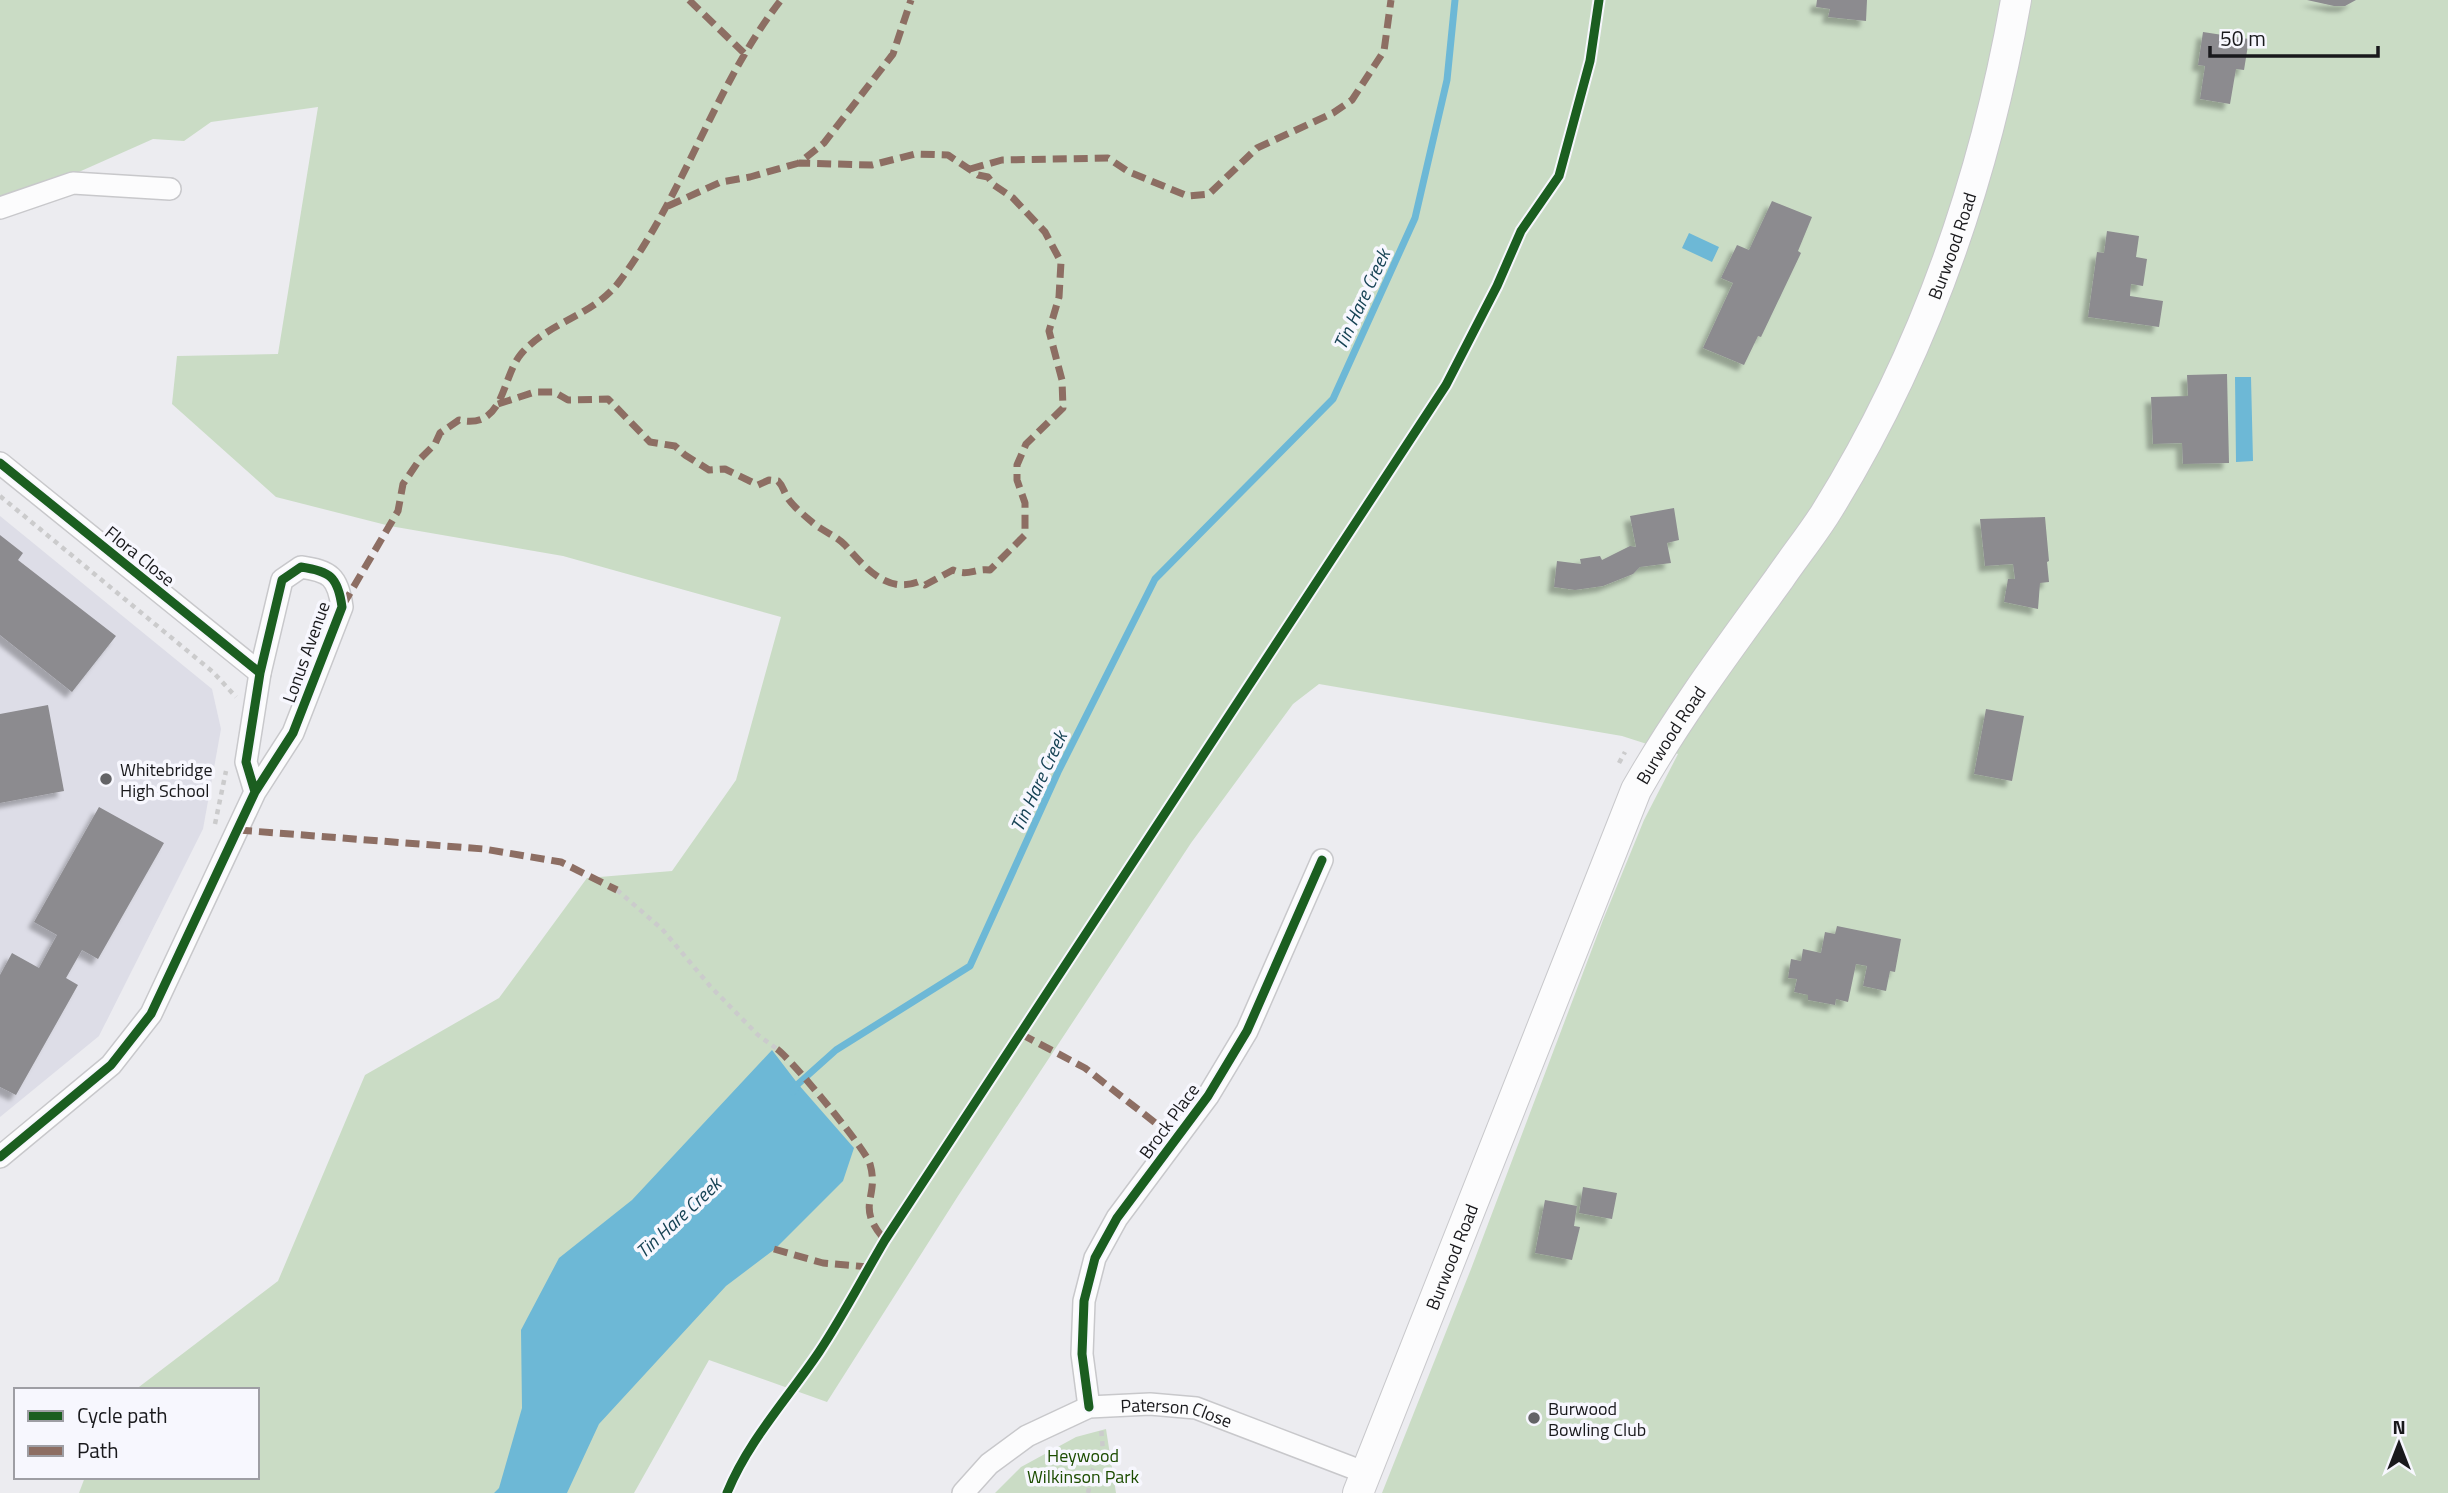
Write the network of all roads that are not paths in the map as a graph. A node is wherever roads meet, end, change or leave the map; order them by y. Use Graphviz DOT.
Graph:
graph roads {
  1 [pos="2016,0"];
  2 [pos="170,189"];
  3 [pos="0,208"];
  4 [pos="0,463"];
  5 [pos="260,673"];
  6 [pos="255,792"];
  7 [pos="1322,860"];
  8 [pos="0,1157"];
  9 [pos="1095,1416"];
  10 [pos="1362,1483"];
  11 [pos="963,1493"];
  1 -- 10 [label="main road, Burwood Road"];
  2 -- 3 [label="street"];
  4 -- 5 [label="street, Flora Close"];
  5 -- 6 [label="street, Lonus Avenue"];
  5 -- 6 [label="street, Lonus Avenue"];
  6 -- 8 [label="street, Lonus Avenue"];
  7 -- 9 [label="street, Brock Place"];
  9 -- 10 [label="street, Paterson Close"];
  9 -- 11 [label="street, Paterson Close"];
}
